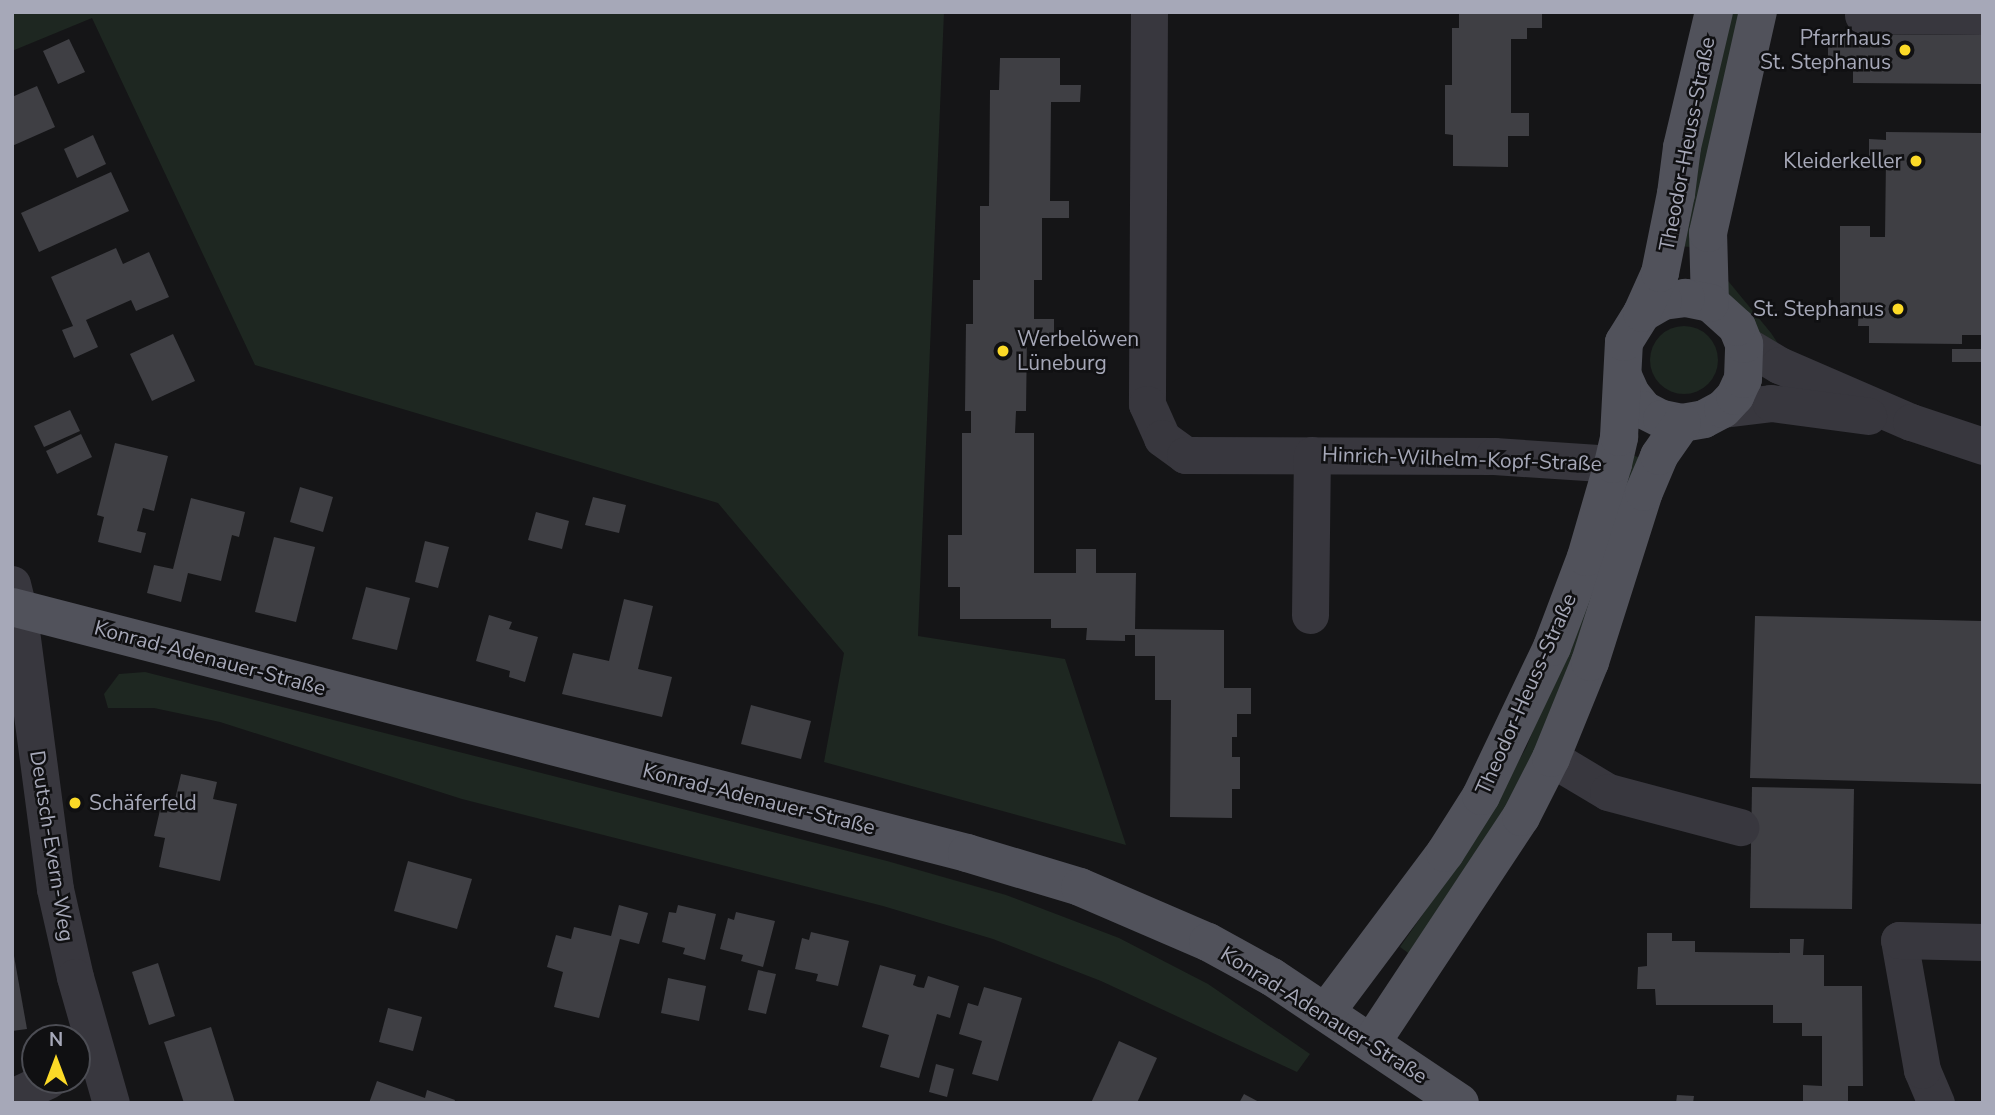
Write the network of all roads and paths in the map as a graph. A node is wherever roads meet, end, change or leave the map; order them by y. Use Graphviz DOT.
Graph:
graph roads {
  1 [pos="1149,12"];
  2 [pos="1714,12"];
  3 [pos="1758,12"];
  4 [pos="1863,15"];
  5 [pos="1983,16"];
  6 [pos="1710,303"];
  7 [pos="1642,313"];
  8 [pos="1744,344"];
  9 [pos="1623,376"];
  10 [pos="1723,409"];
  11 [pos="1911,422"];
  12 [pos="1682,423"];
  13 [pos="1983,446"];
  14 [pos="1312,455"];
  15 [pos="1613,464"];
  16 [pos="14,600"];
  17 [pos="1310,615"];
  18 [pos="1551,758"];
  19 [pos="1740,827"];
  20 [pos="1983,942"];
  21 [pos="1326,1012"];
  22 [pos="82,1024"];
  23 [pos="1372,1042"];
  24 [pos="91,1070"];
  25 [pos="111,1103"];
  26 [pos="1460,1103"];
  27 [pos="1936,1103"];
  1 -- 14 [label="street, Hinrich-Wilhelm-Kopf-Straße"];
  2 -- 7 [label="main road, Theodor-Heuss-Straße"];
  3 -- 6 [label="main road, Theodor-Heuss-Straße"];
  4 -- 5 [label="street"];
  6 -- 7 [label="main road"];
  6 -- 8 [label="main road"];
  7 -- 9 [label="main road, Theodor-Heuss-Straße"];
  8 -- 10 [label="main road"];
  8 -- 11 [label="street"];
  9 -- 12 [label="main road"];
  9 -- 15 [label="main road, Theodor-Heuss-Straße"];
  10 -- 11 [label="street"];
  10 -- 12 [label="main road"];
  11 -- 13 [label="street"];
  12 -- 18 [label="main road, Theodor-Heuss-Straße"];
  14 -- 15 [label="street, Hinrich-Wilhelm-Kopf-Straße"];
  14 -- 17 [label="street, Hinrich-Wilhelm-Kopf-Straße"];
  15 -- 21 [label="main road, Theodor-Heuss-Straße"];
  16 -- 21 [label="main road, Konrad-Adenauer-Straße"];
  16 -- 22 [label="street, Deutsch-Evern-Weg"];
  18 -- 19 [label="street"];
  18 -- 23 [label="main road, Theodor-Heuss-Straße"];
  20 -- 27 [label="street"];
  21 -- 23 [label="main road, Konrad-Adenauer-Straße"];
  23 -- 26 [label="main road, Konrad-Adenauer-Straße"];
  24 -- 25 [label="street, Deutsch-Evern-Weg"];
}
